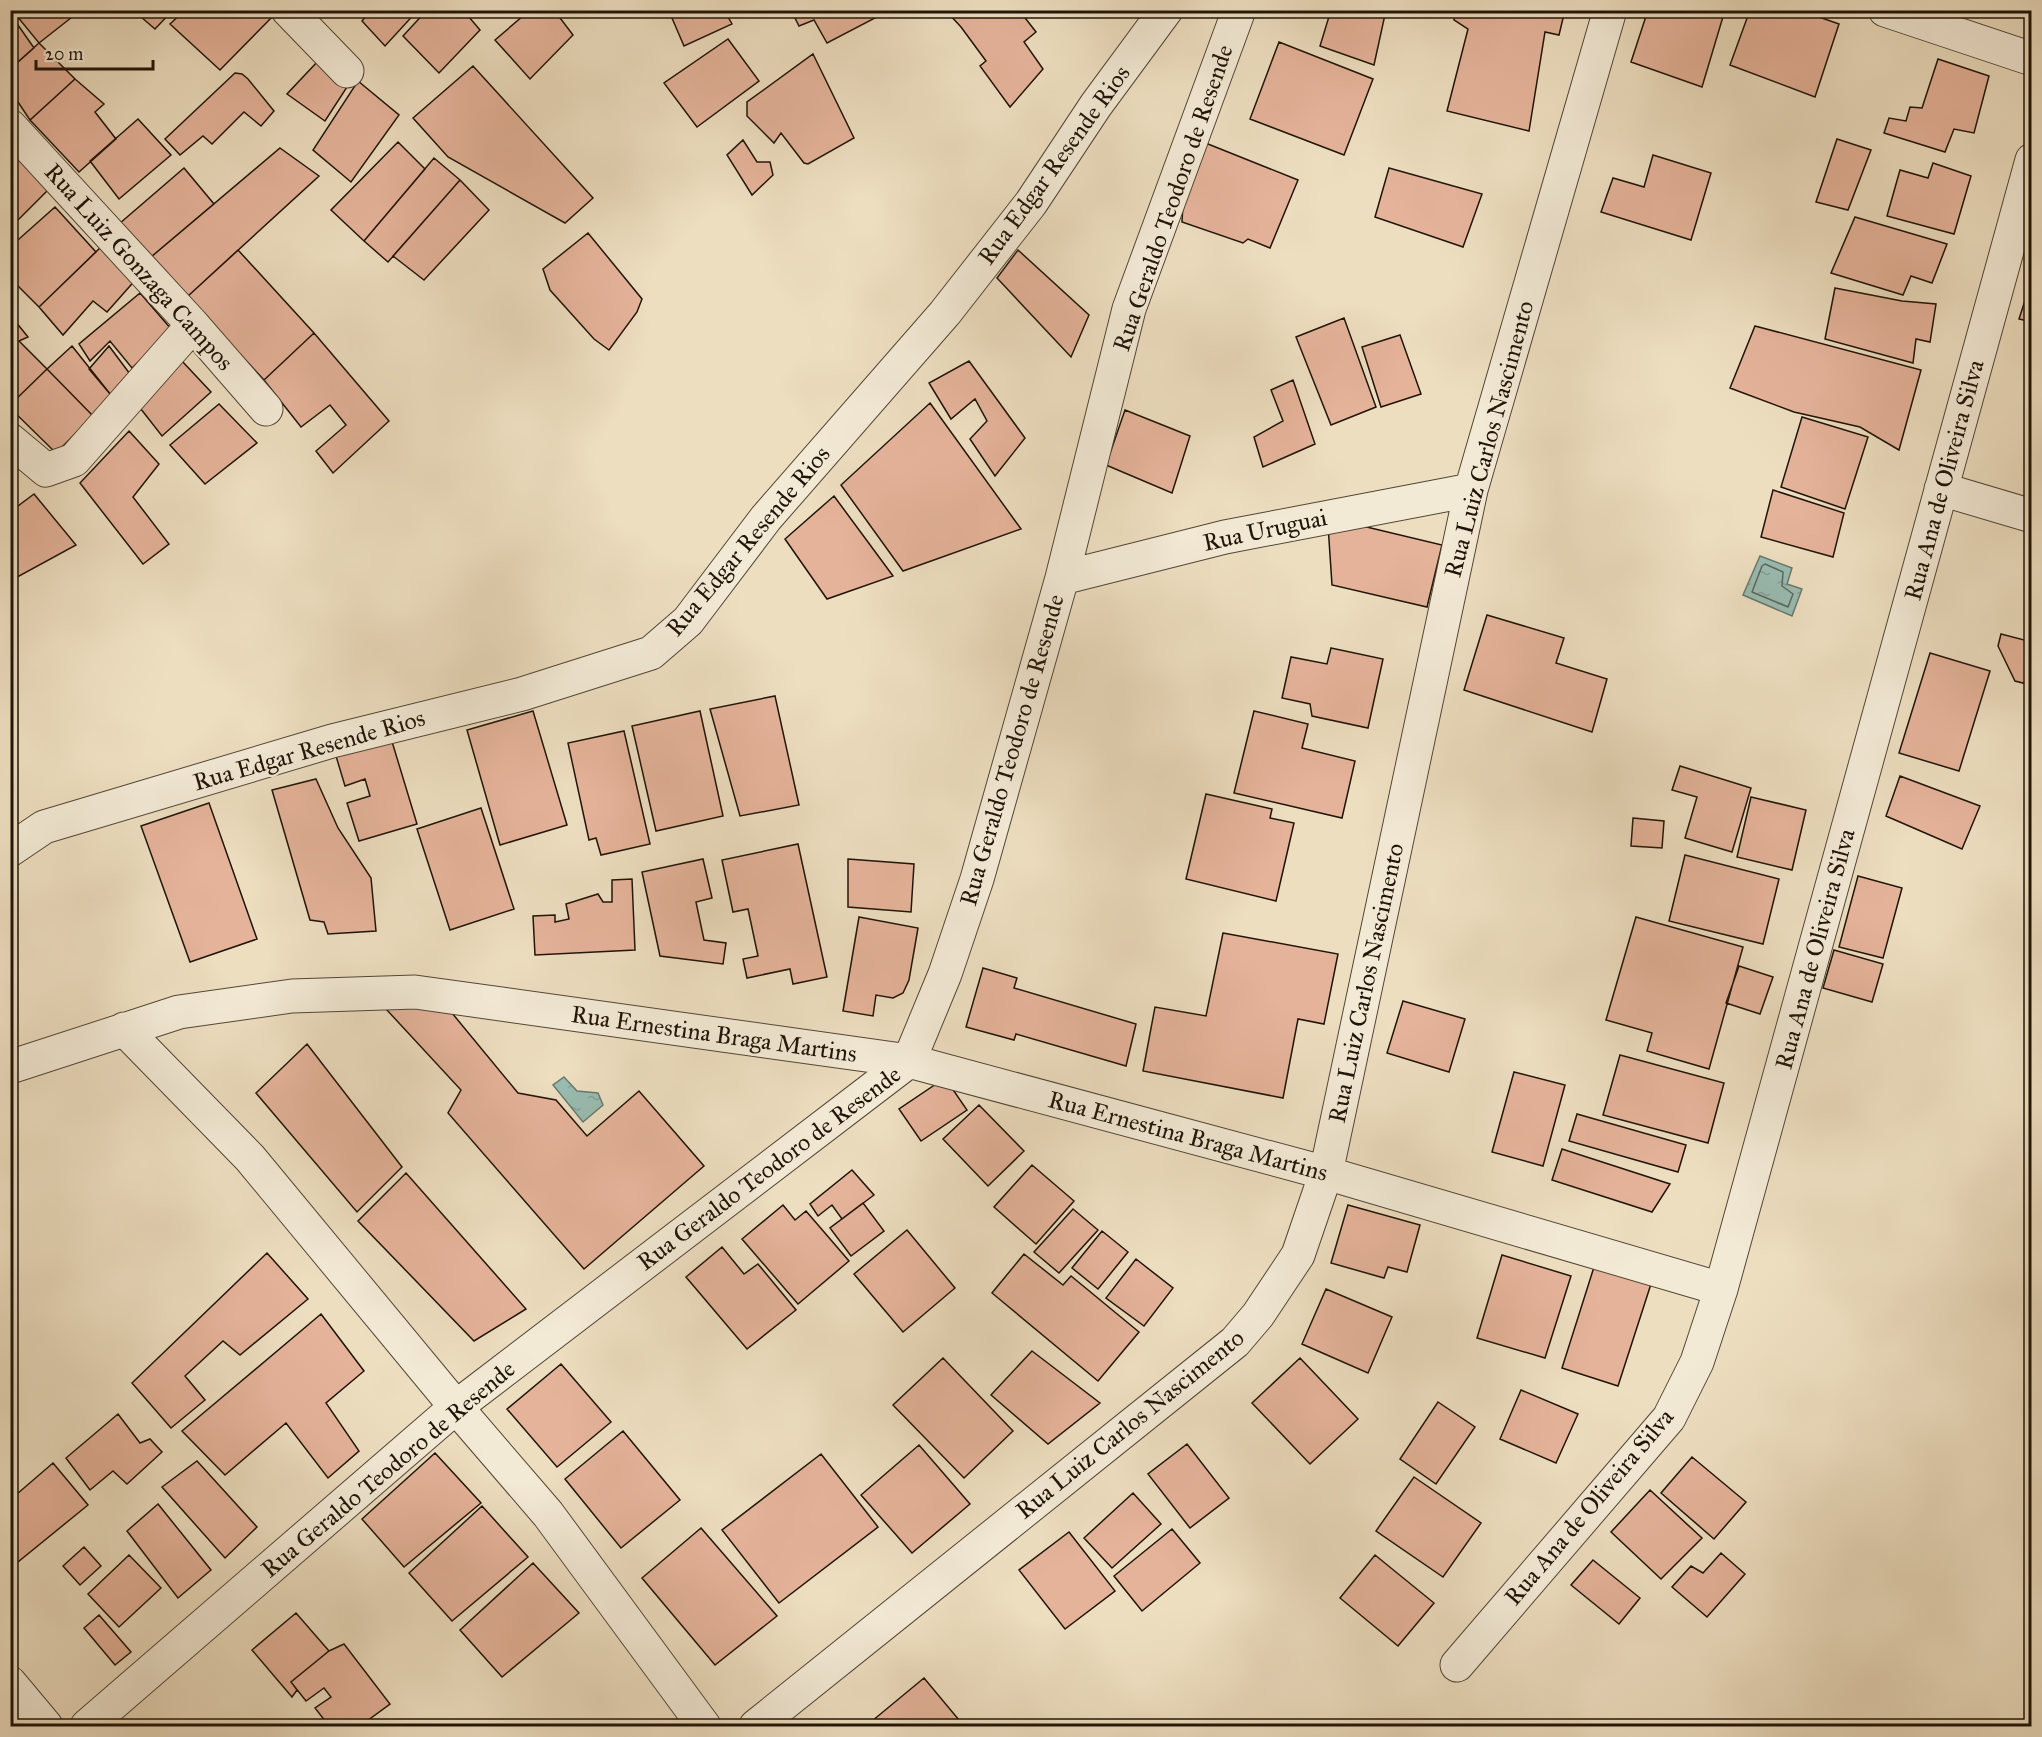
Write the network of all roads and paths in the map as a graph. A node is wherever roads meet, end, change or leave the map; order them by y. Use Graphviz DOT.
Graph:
graph roads {
  1 [pos="288,10"];
  2 [pos="1166,10"];
  3 [pos="1239,10"];
  4 [pos="1610,10"];
  5 [pos="1885,10"];
  6 [pos="2031,59"];
  7 [pos="348,71"];
  8 [pos="10,126"];
  9 [pos="2031,160"];
  10 [pos="194,325"];
  11 [pos="266,409"];
  12 [pos="10,440"];
  13 [pos="1941,489"];
  14 [pos="1471,490"];
  15 [pos="2031,516"];
  16 [pos="1062,578"];
  17 [pos="10,850"];
  18 [pos="124,1029"];
  19 [pos="909,1061"];
  20 [pos="10,1067"];
  21 [pos="1326,1173"];
  22 [pos="1721,1289"];
  23 [pos="456,1407"];
  24 [pos="1457,1665"];
  25 [pos="10,1683"];
  26 [pos="46,1726"];
  27 [pos="87,1726"];
  28 [pos="704,1726"];
  29 [pos="756,1726"];
  1 -- 7 [label="street"];
  2 -- 17 [label="street, Rua Edgar Resende Rios"];
  3 -- 16 [label="street, Rua Geraldo Teodoro de Resende"];
  4 -- 14 [label="street, Rua Luiz Carlos Nascimento"];
  5 -- 6 [label="street"];
  8 -- 10 [label="street, Rua Luiz Gonzaga Campos"];
  9 -- 13 [label="street, Rua Ana de Oliveira Silva"];
  10 -- 11 [label="street, Rua Luiz Gonzaga Campos"];
  10 -- 12 [label="street"];
  13 -- 15 [label="street"];
  13 -- 22 [label="street, Rua Ana de Oliveira Silva"];
  14 -- 16 [label="street, Rua Uruguai"];
  14 -- 21 [label="street, Rua Luiz Carlos Nascimento"];
  16 -- 19 [label="street, Rua Geraldo Teodoro de Resende"];
  18 -- 19 [label="street, Rua Ernestina Braga Martins"];
  18 -- 20 [label="street, Rua Ernestina Braga Martins"];
  18 -- 23 [label="street"];
  19 -- 21 [label="street, Rua Ernestina Braga Martins"];
  19 -- 23 [label="street, Rua Geraldo Teodoro de Resende"];
  21 -- 22 [label="street, Rua Ernestina Braga Martins"];
  21 -- 29 [label="street, Rua Luiz Carlos Nascimento"];
  22 -- 24 [label="street, Rua Ana de Oliveira Silva"];
  23 -- 27 [label="street, Rua Geraldo Teodoro de Resende"];
  23 -- 28 [label="street"];
  25 -- 26 [label="street"];
}
